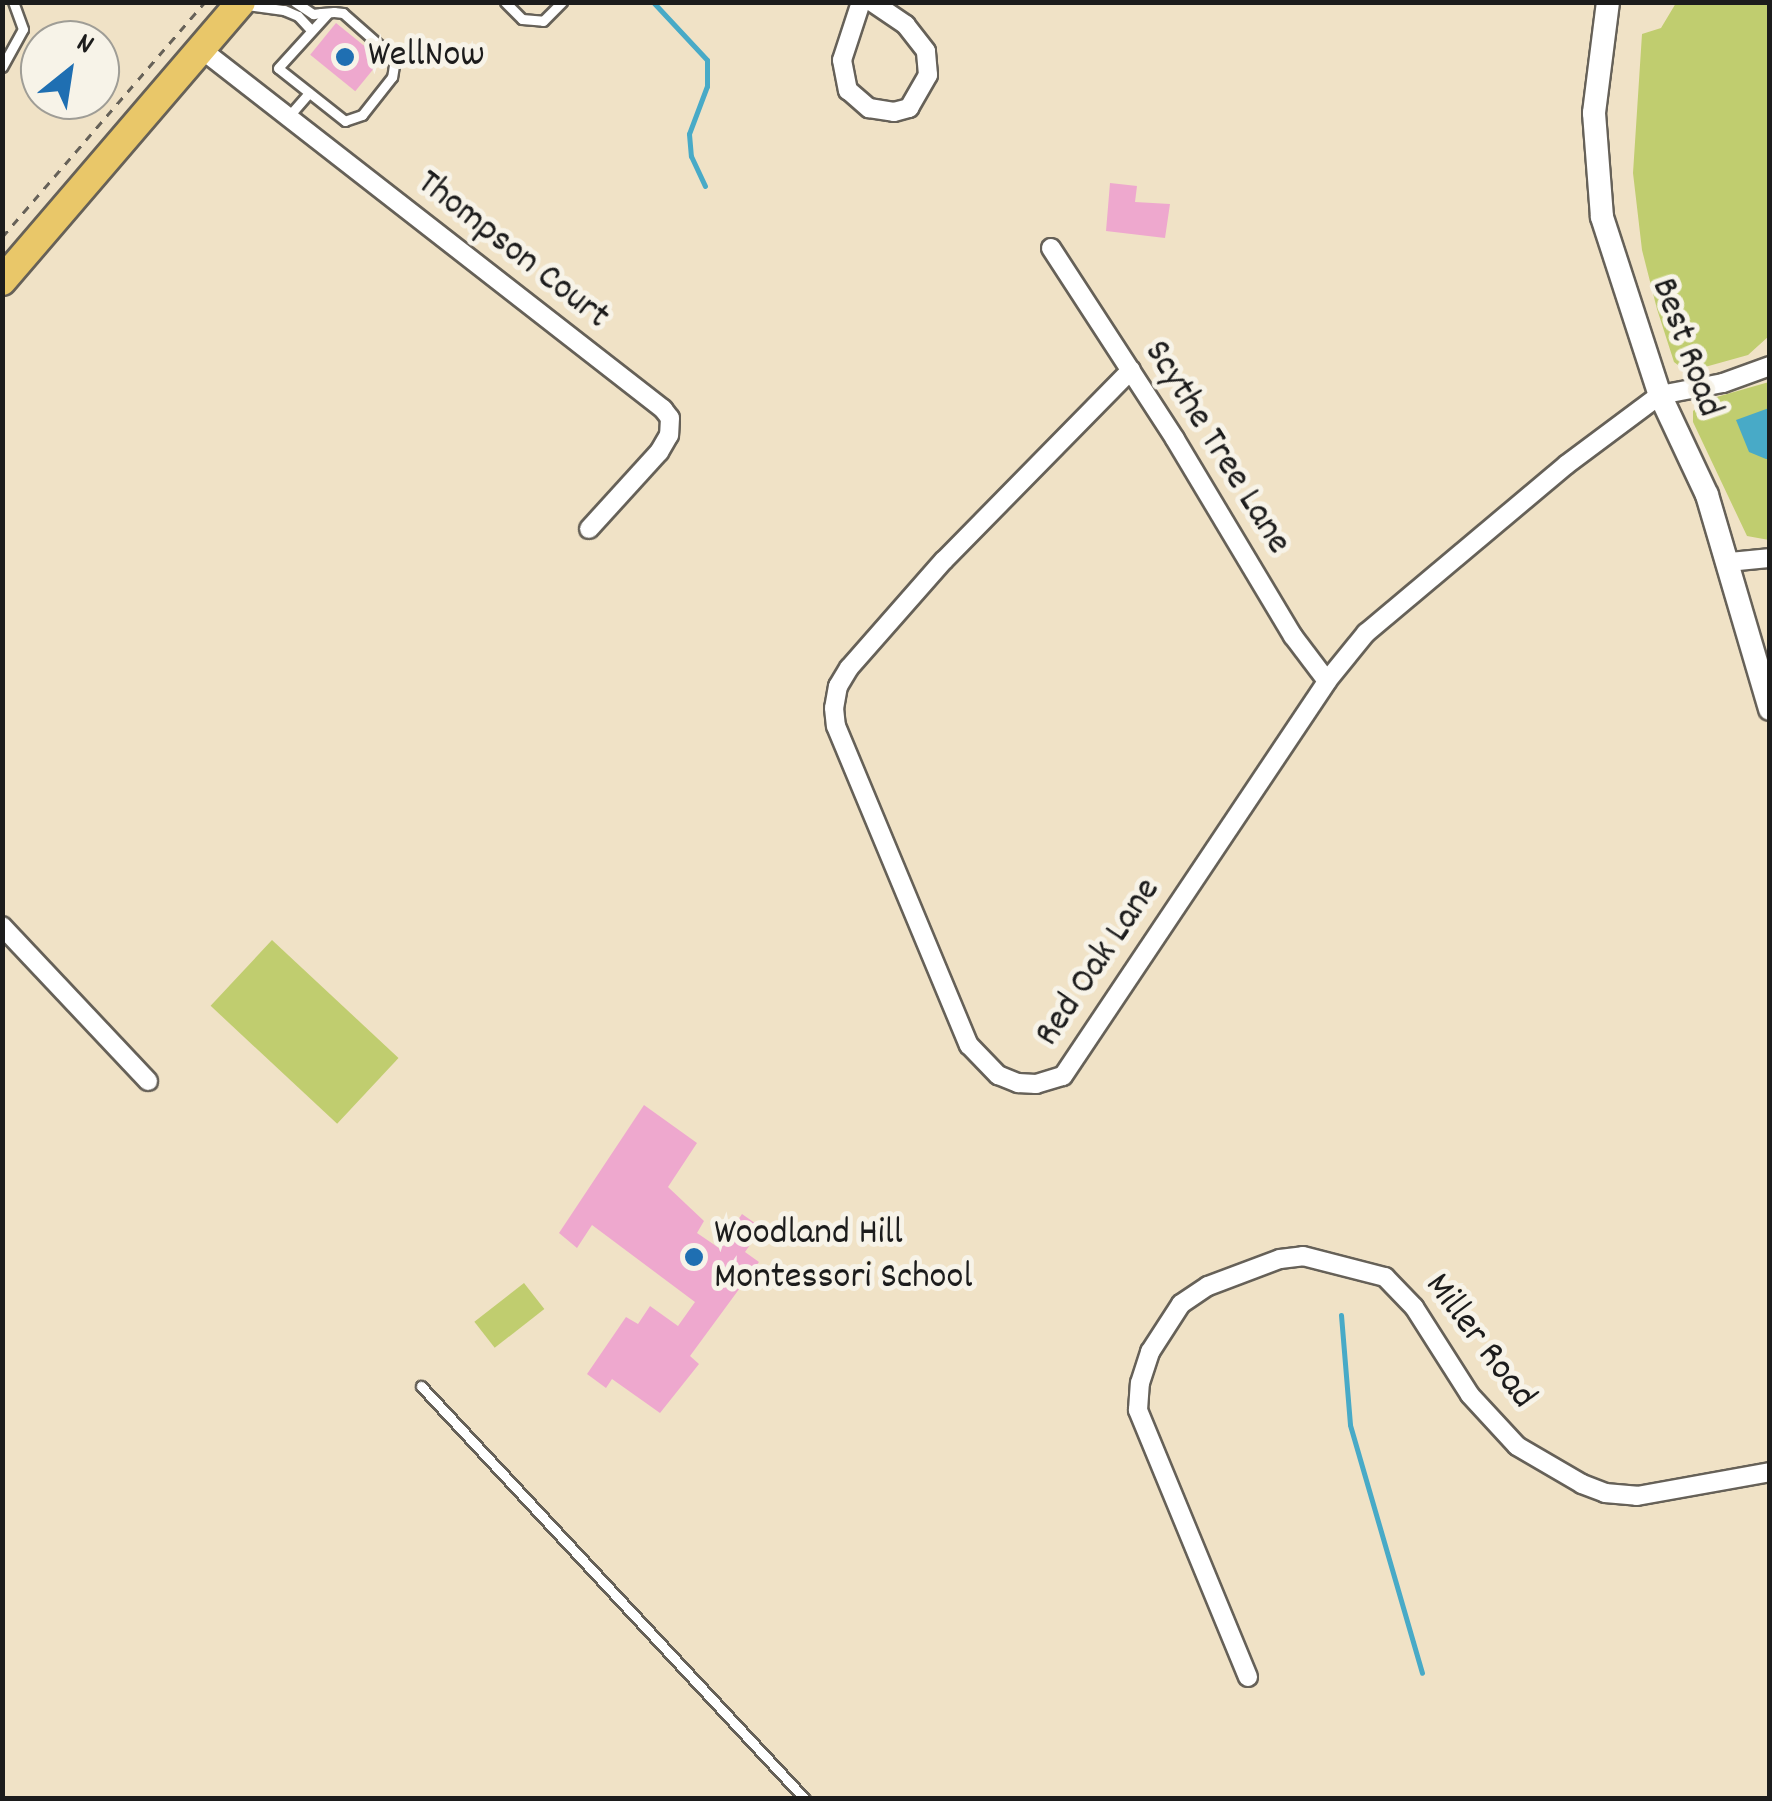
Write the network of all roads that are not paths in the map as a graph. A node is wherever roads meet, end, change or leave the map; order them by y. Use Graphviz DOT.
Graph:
graph roads {
  1 [pos="13,2"];
  2 [pos="295,2"];
  3 [pos="504,2"];
  4 [pos="562,2"];
  5 [pos="861,2"];
  6 [pos="872,2"];
  7 [pos="1608,2"];
  8 [pos="240,4"];
  9 [pos="328,12"];
  10 [pos="311,30"];
  11 [pos="202,49"];
  12 [pos="2,67"];
  13 [pos="309,93"];
  14 [pos="288,117"];
  15 [pos="1052,248"];
  16 [pos="2,281"];
  17 [pos="1770,366"];
  18 [pos="1131,370"];
  19 [pos="1660,395"];
  20 [pos="589,529"];
  21 [pos="1770,558"];
  22 [pos="1729,562"];
  23 [pos="1326,681"];
  24 [pos="1770,708"];
  25 [pos="2,926"];
  26 [pos="148,1081"];
  27 [pos="421,1386"];
  28 [pos="1770,1472"];
  29 [pos="1248,1677"];
  30 [pos="804,1798"];
  1 -- 12 [label="lane"];
  2 -- 9 [label="lane"];
  3 -- 4 [label="lane"];
  5 -- 6 [label="street"];
  7 -- 19 [label="street, Best Road"];
  8 -- 10 [label="lane"];
  8 -- 11 [label="main road"];
  9 -- 10 [label="lane"];
  9 -- 13 [label="lane"];
  10 -- 13 [label="lane"];
  11 -- 14 [label="street, Thompson Court"];
  11 -- 16 [label="main road"];
  13 -- 14 [label="lane"];
  14 -- 20 [label="street, Thompson Court"];
  15 -- 18 [label="street, Scythe Tree Lane"];
  17 -- 19 [label="street"];
  18 -- 23 [label="street, Scythe Tree Lane"];
  18 -- 23 [label="street, Red Oak Lane"];
  19 -- 22 [label="street, Best Road"];
  19 -- 23 [label="street, Red Oak Lane"];
  21 -- 22 [label="street"];
  22 -- 24 [label="street, Best Road"];
  25 -- 26 [label="street"];
  27 -- 30 [label="lane"];
  28 -- 29 [label="street, Miller Road"];
}
